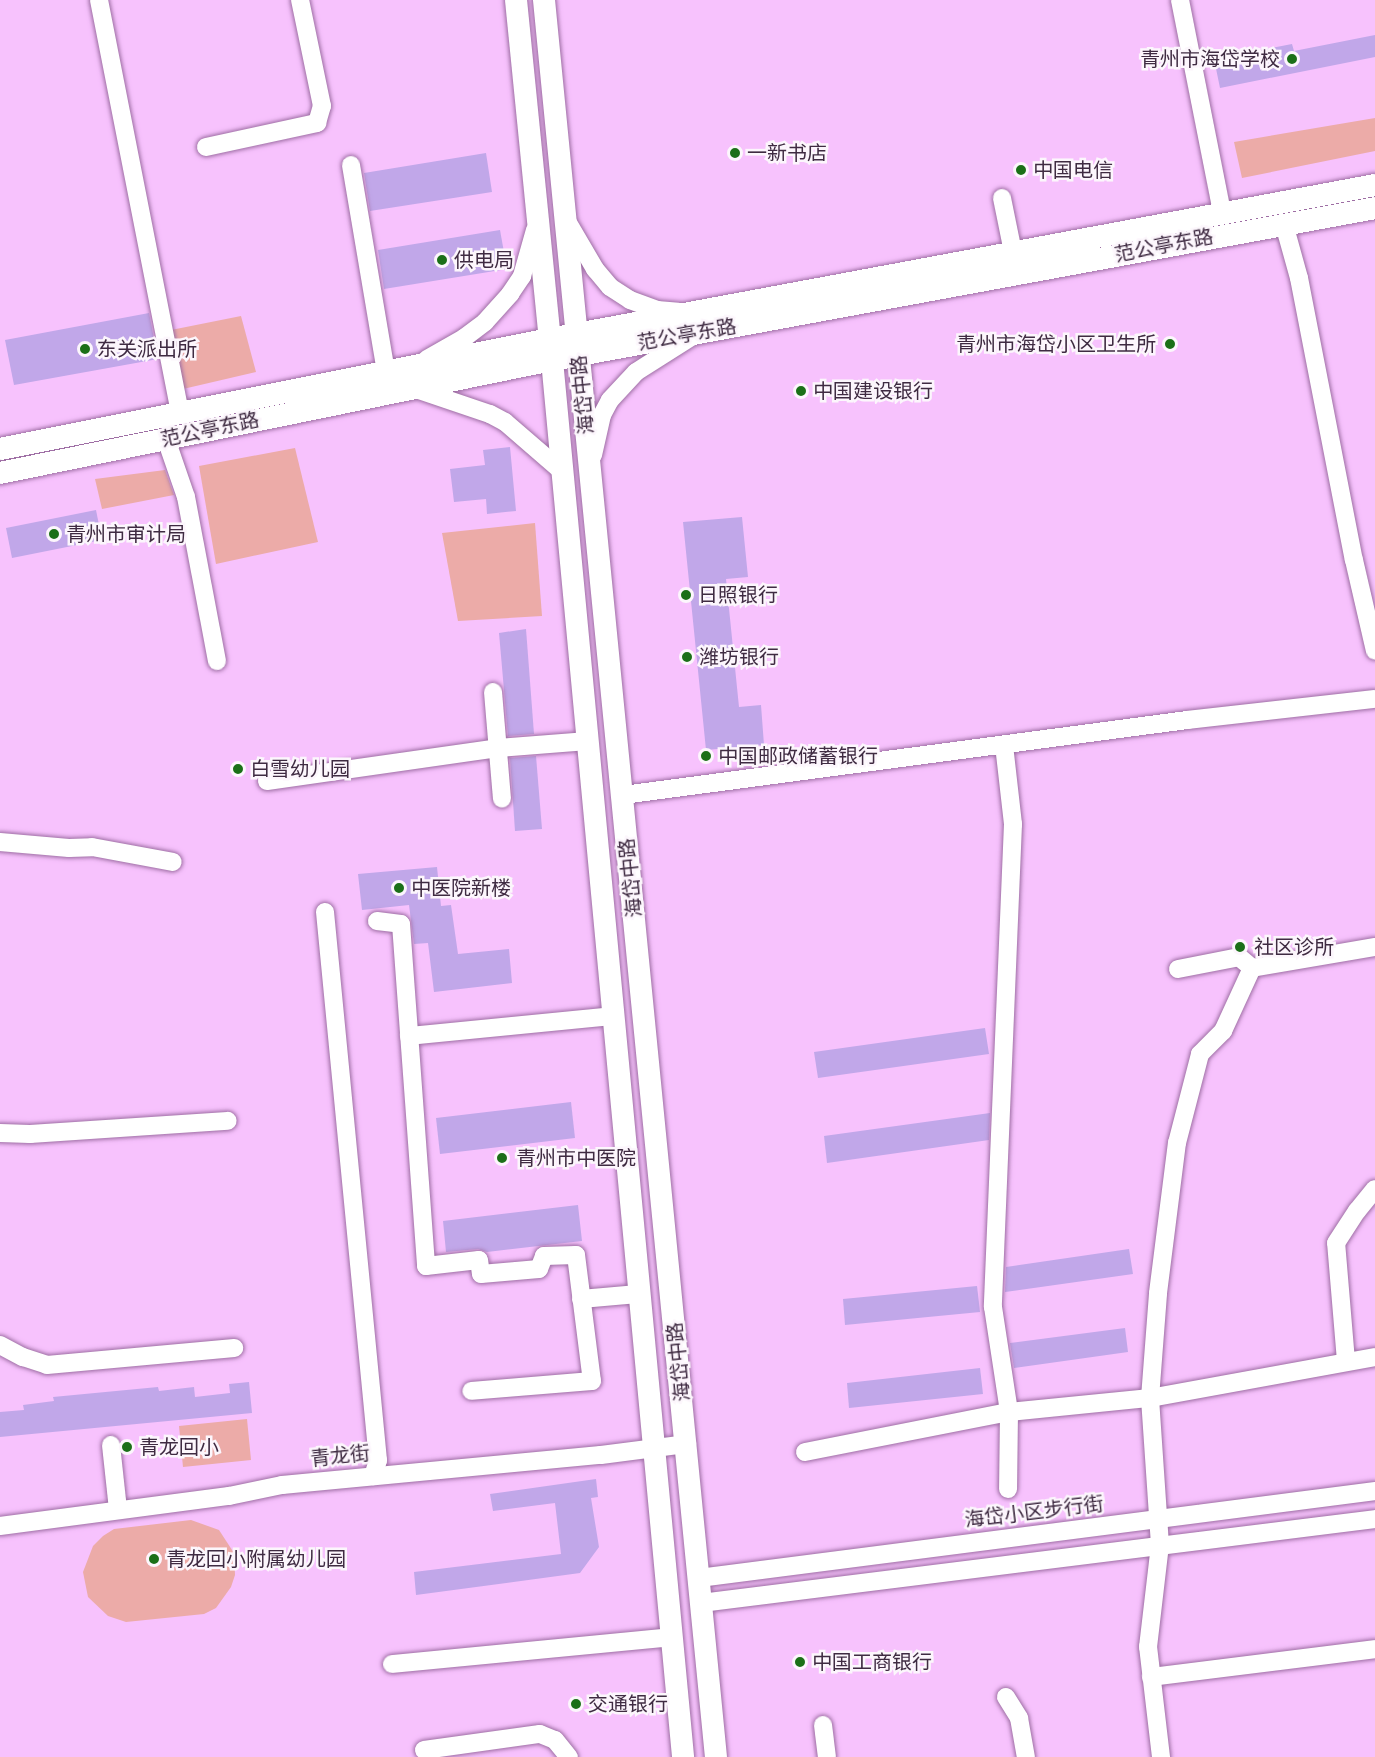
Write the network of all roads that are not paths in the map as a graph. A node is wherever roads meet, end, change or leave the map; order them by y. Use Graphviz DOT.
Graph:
graph roads {
  1 [pos="99,0"];
  2 [pos="300,0"];
  3 [pos="516,0"];
  4 [pos="544,0"];
  5 [pos="1180,0"];
  6 [pos="206,147"];
  7 [pos="351,165"];
  8 [pos="1375,185"];
  9 [pos="1002,198"];
  10 [pos="1375,208"];
  11 [pos="1222,213"];
  12 [pos="565,217"];
  13 [pos="538,219"];
  14 [pos="1284,224"];
  15 [pos="1013,252"];
  16 [pos="692,324"];
  17 [pos="578,345"];
  18 [pos="551,349"];
  19 [pos="386,372"];
  20 [pos="412,378"];
  21 [pos="180,413"];
  22 [pos="166,439"];
  23 [pos="0,449"];
  24 [pos="591,468"];
  25 [pos="563,472"];
  26 [pos="0,473"];
  27 [pos="1375,651"];
  28 [pos="217,661"];
  29 [pos="493,692"];
  30 [pos="1375,699"];
  31 [pos="588,741"];
  32 [pos="1004,745"];
  33 [pos="498,748"];
  34 [pos="267,781"];
  35 [pos="623,795"];
  36 [pos="502,799"];
  37 [pos="0,843"];
  38 [pos="173,862"];
  39 [pos="326,912"];
  40 [pos="377,921"];
  41 [pos="1375,947"];
  42 [pos="1252,968"];
  43 [pos="1178,969"];
  44 [pos="613,1016"];
  45 [pos="409,1036"];
  46 [pos="228,1121"];
  47 [pos="0,1133"];
  48 [pos="1375,1188"];
  49 [pos="639,1294"];
  50 [pos="581,1299"];
  51 [pos="0,1345"];
  52 [pos="234,1348"];
  53 [pos="1375,1357"];
  54 [pos="1346,1361"];
  55 [pos="471,1391"];
  56 [pos="1150,1398"];
  57 [pos="1009,1412"];
  58 [pos="687,1444"];
  59 [pos="111,1445"];
  60 [pos="654,1448"];
  61 [pos="805,1452"];
  62 [pos="373,1476"];
  63 [pos="1008,1489"];
  64 [pos="1375,1491"];
  65 [pos="118,1509"];
  66 [pos="1160,1519"];
  67 [pos="1375,1519"];
  68 [pos="0,1526"];
  69 [pos="1160,1545"];
  70 [pos="699,1578"];
  71 [pos="701,1603"];
  72 [pos="672,1637"];
  73 [pos="1375,1649"];
  74 [pos="392,1664"];
  75 [pos="1151,1677"];
  76 [pos="1006,1697"];
  77 [pos="824,1725"];
  78 [pos="424,1750"];
  79 [pos="569,1757"];
  80 [pos="683,1757"];
  81 [pos="716,1757"];
  82 [pos="827,1757"];
  83 [pos="1026,1757"];
  84 [pos="1161,1757"];
  1 -- 21 [label="street"];
  2 -- 6 [label="street"];
  3 -- 13 [label="main road, 海岱中路"];
  4 -- 12 [label="main road, 海岱中路"];
  5 -- 11 [label="street"];
  7 -- 19 [label="street"];
  8 -- 11 [label="main road, 范公亭东路"];
  9 -- 15 [label="street"];
  10 -- 14 [label="main road, 范公亭东路"];
  11 -- 15 [label="main road, 范公亭东路"];
  12 -- 16 [label="street"];
  12 -- 17 [label="main road, 海岱中路"];
  13 -- 18 [label="main road, 海岱中路"];
  13 -- 20 [label="street"];
  14 -- 16 [label="main road, 范公亭东路"];
  14 -- 27 [label="street"];
  15 -- 16 [label="main road, 范公亭东路"];
  16 -- 17 [label="main road, 范公亭东路"];
  16 -- 24 [label="street"];
  17 -- 18 [label="main road, 范公亭东路"];
  17 -- 24 [label="main road, 海岱中路"];
  18 -- 20 [label="main road, 范公亭东路"];
  18 -- 25 [label="main road, 海岱中路"];
  19 -- 20 [label="main road, 范公亭东路"];
  19 -- 21 [label="main road, 范公亭东路"];
  20 -- 22 [label="main road, 范公亭东路"];
  20 -- 25 [label="street"];
  21 -- 23 [label="main road, 范公亭东路"];
  22 -- 26 [label="main road, 范公亭东路"];
  22 -- 28 [label="street"];
  24 -- 35 [label="main road, 海岱中路"];
  25 -- 31 [label="main road, 海岱中路"];
  29 -- 33 [label="street"];
  30 -- 32 [label="street"];
  31 -- 33 [label="street"];
  31 -- 44 [label="main road, 海岱中路"];
  32 -- 35 [label="street"];
  32 -- 57 [label="street"];
  33 -- 34 [label="street"];
  33 -- 36 [label="street"];
  35 -- 58 [label="main road, 海岱中路"];
  37 -- 38 [label="street"];
  39 -- 62 [label="street"];
  40 -- 45 [label="street"];
  41 -- 42 [label="street"];
  42 -- 43 [label="street"];
  42 -- 56 [label="street"];
  44 -- 45 [label="street"];
  44 -- 49 [label="main road, 海岱中路"];
  45 -- 50 [label="street"];
  46 -- 47 [label="street"];
  48 -- 54 [label="street"];
  49 -- 50 [label="street"];
  49 -- 60 [label="main road, 海岱中路"];
  50 -- 55 [label="street"];
  51 -- 52 [label="street"];
  53 -- 54 [label="street"];
  54 -- 56 [label="street"];
  56 -- 57 [label="street"];
  56 -- 66 [label="street"];
  57 -- 61 [label="street"];
  57 -- 63 [label="street"];
  58 -- 60 [label="street, 青龙街"];
  58 -- 70 [label="main road, 海岱中路"];
  59 -- 65 [label="street"];
  60 -- 62 [label="street, 青龙街"];
  60 -- 72 [label="main road, 海岱中路"];
  62 -- 65 [label="street, 青龙街"];
  64 -- 66 [label="street, 海岱小区步行街"];
  65 -- 68 [label="street, 青龙街"];
  66 -- 69 [label="street"];
  66 -- 70 [label="street, 海岱小区步行街"];
  67 -- 69 [label="street"];
  69 -- 71 [label="street"];
  69 -- 75 [label="street"];
  70 -- 71 [label="main road, 海岱中路"];
  71 -- 81 [label="main road, 海岱中路"];
  72 -- 74 [label="street"];
  72 -- 80 [label="main road, 海岱中路"];
  73 -- 75 [label="street"];
  75 -- 84 [label="street"];
  76 -- 83 [label="street"];
  77 -- 82 [label="street"];
  78 -- 79 [label="street"];
}
